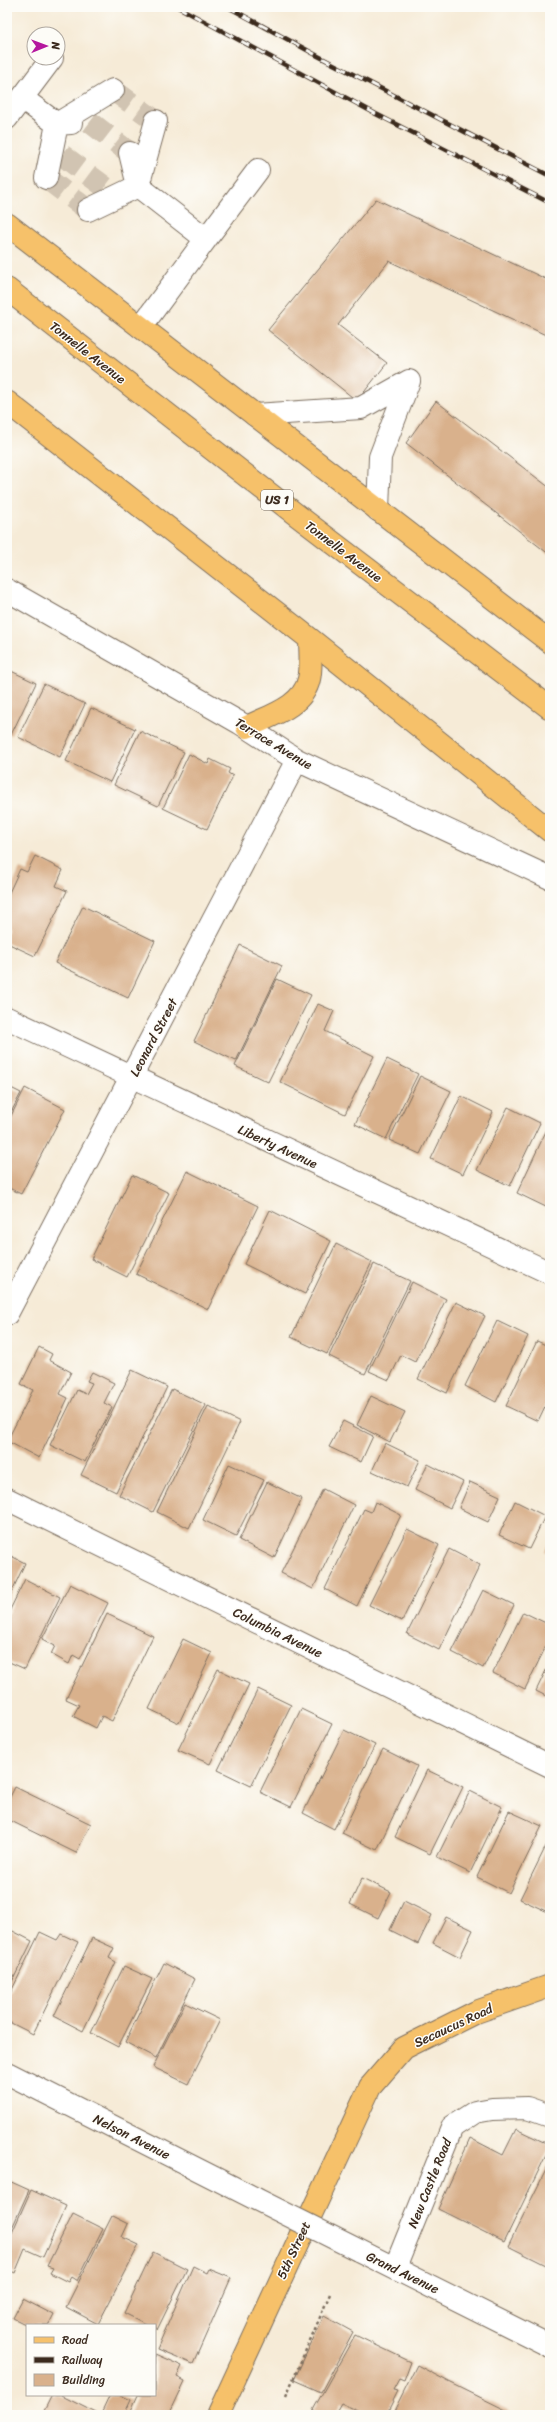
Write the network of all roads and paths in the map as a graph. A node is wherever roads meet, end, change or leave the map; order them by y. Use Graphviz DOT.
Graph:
graph roads {
  1 [pos="46,66"];
  2 [pos="113,90"];
  3 [pos="22,98"];
  4 [pos="7,118"];
  5 [pos="156,121"];
  6 [pos="90,122"];
  7 [pos="57,124"];
  8 [pos="130,153"];
  9 [pos="62,155"];
  10 [pos="258,170"];
  11 [pos="46,178"];
  12 [pos="138,186"];
  13 [pos="105,187"];
  14 [pos="88,210"];
  15 [pos="7,224"];
  16 [pos="206,239"];
  17 [pos="7,289"];
  18 [pos="141,327"];
  19 [pos="7,402"];
  20 [pos="256,415"];
  21 [pos="378,510"];
  22 [pos="7,590"];
  23 [pos="310,638"];
  24 [pos="550,642"];
  25 [pos="550,708"];
  26 [pos="247,727"];
  27 [pos="297,760"];
  28 [pos="550,831"];
  29 [pos="550,878"];
  30 [pos="7,1018"];
  31 [pos="132,1078"];
  32 [pos="550,1273"];
  33 [pos="7,1314"];
  34 [pos="7,1499"];
  35 [pos="550,1766"];
  36 [pos="550,1986"];
  37 [pos="7,2073"];
  38 [pos="370,2087"];
  39 [pos="550,2116"];
  40 [pos="256,2199"];
  41 [pos="395,2268"];
  42 [pos="330,2294"];
  43 [pos="550,2346"];
  44 [pos="286,2396"];
  45 [pos="218,2415"];
  1 -- 3 [label="street"];
  2 -- 7 [label="street"];
  3 -- 4 [label="street"];
  3 -- 7 [label="street"];
  5 -- 12 [label="street"];
  6 -- 7 [label="street"];
  7 -- 9 [label="street"];
  7 -- 11 [label="street"];
  8 -- 12 [label="street"];
  10 -- 16 [label="street"];
  12 -- 13 [label="street"];
  12 -- 14 [label="street"];
  12 -- 16 [label="street"];
  15 -- 18 [label="main road"];
  16 -- 18 [label="street"];
  17 -- 25 [label="main road, Tonnelle Avenue / US 1"];
  18 -- 20 [label="main road"];
  19 -- 23 [label="main road"];
  20 -- 21 [label="main road"];
  20 -- 21 [label="street"];
  21 -- 24 [label="main road"];
  22 -- 26 [label="street, Terrace Avenue"];
  23 -- 26 [label="main road"];
  23 -- 28 [label="main road"];
  26 -- 27 [label="street, Terrace Avenue"];
  27 -- 29 [label="street, Terrace Avenue"];
  27 -- 31 [label="street, Leonard Street"];
  30 -- 31 [label="street, Liberty Avenue"];
  31 -- 32 [label="street, Liberty Avenue"];
  31 -- 33 [label="street, Leonard Street"];
  34 -- 35 [label="street, Columbia Avenue"];
  36 -- 38 [label="main road, Secaucus Road"];
  37 -- 40 [label="street, Nelson Avenue"];
  38 -- 45 [label="main road, 5th Street"];
  39 -- 41 [label="street, New Castle Road"];
  40 -- 41 [label="street, Grand Avenue, bridge"];
  41 -- 43 [label="street, Grand Avenue"];
  42 -- 44 [label="path"];
}
